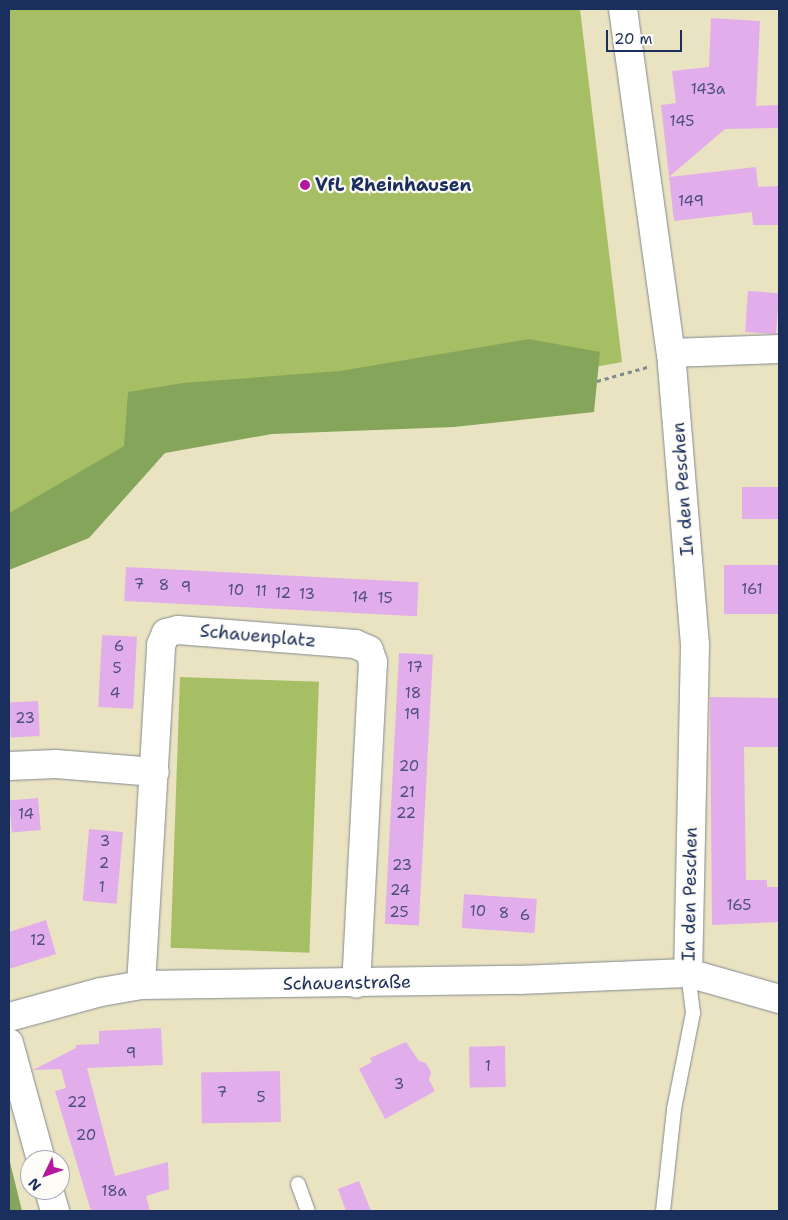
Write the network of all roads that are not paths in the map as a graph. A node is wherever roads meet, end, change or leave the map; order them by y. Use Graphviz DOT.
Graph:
graph roads {
  1 [pos="623,9"];
  2 [pos="779,349"];
  3 [pos="672,358"];
  4 [pos="9,766"];
  5 [pos="154,772"];
  6 [pos="688,973"];
  7 [pos="356,984"];
  8 [pos="141,985"];
  9 [pos="779,1000"];
  10 [pos="9,1017"];
  11 [pos="9,1043"];
  12 [pos="38,1150"];
  13 [pos="298,1184"];
  14 [pos="308,1211"];
  15 [pos="663,1211"];
  1 -- 3 [label="street, In den Peschen"];
  2 -- 3 [label="street"];
  3 -- 6 [label="street, In den Peschen"];
  4 -- 5 [label="street"];
  5 -- 7 [label="street, Schauenplatz"];
  5 -- 8 [label="street, Schauenplatz"];
  6 -- 7 [label="street, Schauenstraße"];
  6 -- 9 [label="street, Schauenstraße"];
  6 -- 15 [label="lane"];
  7 -- 8 [label="street, Schauenstraße"];
  8 -- 10 [label="street, Schauenstraße"];
  11 -- 12 [label="street"];
  13 -- 14 [label="lane"];
}
